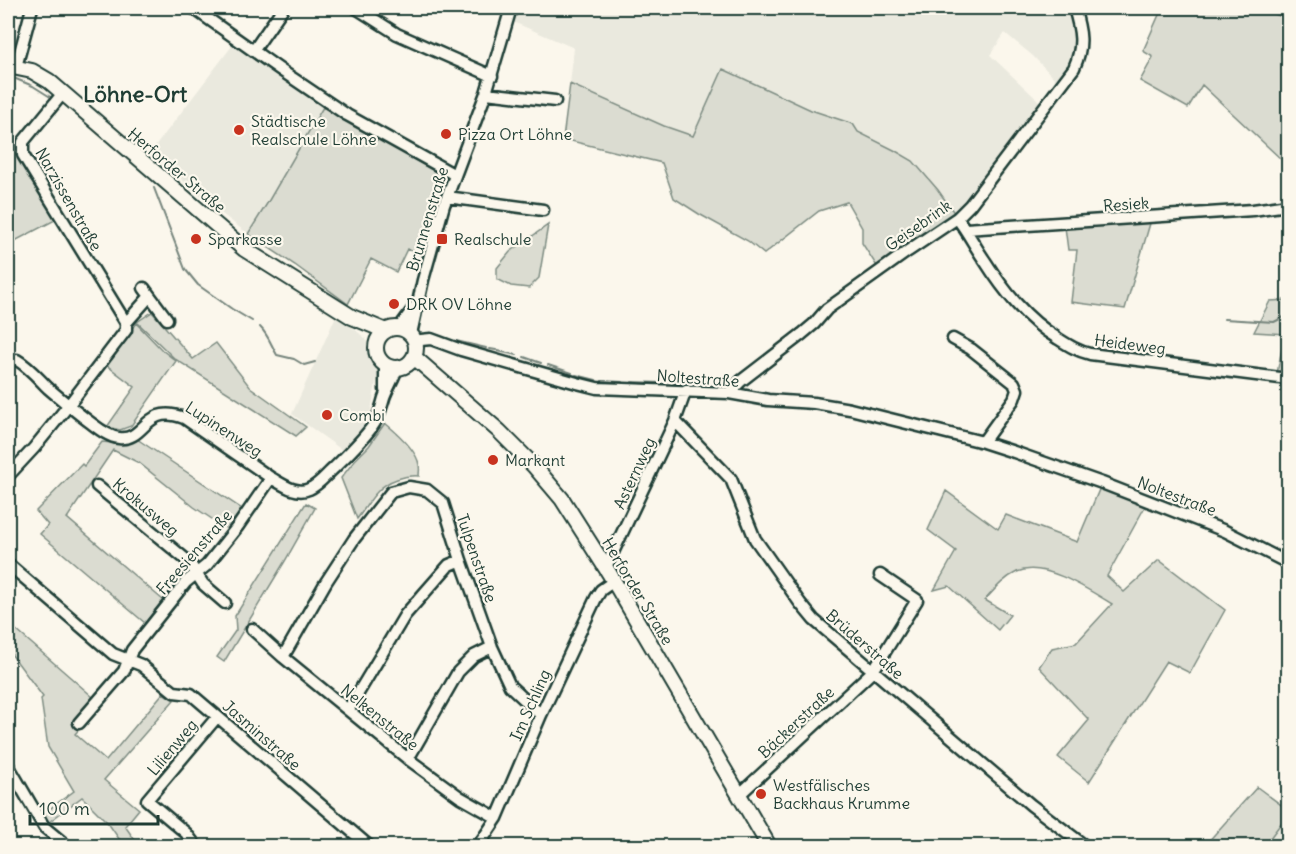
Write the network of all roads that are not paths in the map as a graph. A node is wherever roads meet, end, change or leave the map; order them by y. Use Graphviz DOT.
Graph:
graph roads {
  1 [pos="32,8"];
  2 [pos="193,8"];
  3 [pos="283,8"];
  4 [pos="356,8"];
  5 [pos="511,8"];
  6 [pos="1074,8"];
  7 [pos="254,50"];
  8 [pos="12,67"];
  9 [pos="492,76"];
  10 [pos="63,93"];
  11 [pos="486,93"];
  12 [pos="555,102"];
  13 [pos="455,175"];
  14 [pos="447,197"];
  15 [pos="1288,205"];
  16 [pos="543,210"];
  17 [pos="957,218"];
  18 [pos="966,229"];
  19 [pos="167,319"];
  20 [pos="126,327"];
  21 [pos="953,339"];
  22 [pos="399,348"];
  23 [pos="17,360"];
  24 [pos="1288,379"];
  25 [pos="686,390"];
  26 [pos="729,393"];
  27 [pos="68,406"];
  28 [pos="675,421"];
  29 [pos="983,442"];
  30 [pos="8,476"];
  31 [pos="271,478"];
  32 [pos="97,486"];
  33 [pos="461,560"];
  34 [pos="1288,563"];
  35 [pos="8,564"];
  36 [pos="606,567"];
  37 [pos="196,573"];
  38 [pos="880,576"];
  39 [pos="614,581"];
  40 [pos="225,603"];
  41 [pos="252,629"];
  42 [pos="492,647"];
  43 [pos="283,657"];
  44 [pos="128,660"];
  45 [pos="873,671"];
  46 [pos="348,710"];
  47 [pos="541,715"];
  48 [pos="217,717"];
  49 [pos="79,723"];
  50 [pos="408,759"];
  51 [pos="8,765"];
  52 [pos="739,795"];
  53 [pos="496,818"];
  54 [pos="67,846"];
  55 [pos="196,846"];
  56 [pos="369,846"];
  57 [pos="478,846"];
  58 [pos="769,846"];
  59 [pos="1085,846"];
  1 -- 8 [label="street"];
  2 -- 7 [label="street"];
  3 -- 7 [label="street"];
  4 -- 9 [label="street"];
  5 -- 9 [label="street, Brunnenstraße"];
  6 -- 17 [label="street, Geisebrink"];
  7 -- 13 [label="street"];
  8 -- 10 [label="main road, Herforder Straße"];
  9 -- 11 [label="street, Brunnenstraße"];
  10 -- 20 [label="street, Narzissenstraße"];
  10 -- 22 [label="main road, Herforder Straße"];
  11 -- 12 [label="street"];
  11 -- 13 [label="street, Brunnenstraße"];
  13 -- 14 [label="street, Brunnenstraße"];
  14 -- 16 [label="street"];
  14 -- 22 [label="street, Brunnenstraße"];
  15 -- 18 [label="street, Resiek"];
  17 -- 18 [label="street, Heideweg"];
  17 -- 26 [label="street, Geisebrink"];
  18 -- 24 [label="street, Heideweg"];
  19 -- 20 [label="street"];
  20 -- 27 [label="street"];
  21 -- 29 [label="street"];
  22 -- 25 [label="street, Noltestraße"];
  22 -- 31 [label="street"];
  22 -- 36 [label="main road, Herforder Straße"];
  23 -- 27 [label="street"];
  25 -- 26 [label="street, Noltestraße"];
  25 -- 28 [label="street, Asternweg"];
  26 -- 29 [label="street, Noltestraße"];
  27 -- 30 [label="street"];
  27 -- 31 [label="street, Lupinenweg"];
  28 -- 36 [label="street, Asternweg"];
  28 -- 45 [label="street, Brüderstraße"];
  29 -- 34 [label="street, Noltestraße"];
  31 -- 37 [label="street, Freesienstraße"];
  32 -- 37 [label="street, Krokusweg"];
  33 -- 42 [label="street, Tulpenstraße"];
  33 -- 43 [label="street, Tulpenstraße"];
  33 -- 46 [label="street"];
  35 -- 44 [label="street, Jasminstraße"];
  36 -- 39 [label="main road, Herforder Straße"];
  37 -- 40 [label="street, Krokusweg"];
  37 -- 44 [label="street, Freesienstraße"];
  38 -- 45 [label="street, Bäckerstraße"];
  39 -- 47 [label="street, Im Schling"];
  39 -- 52 [label="main road, Herforder Straße"];
  41 -- 43 [label="street, Nelkenstraße"];
  42 -- 47 [label="street, Tulpenstraße"];
  42 -- 50 [label="street"];
  43 -- 46 [label="street, Nelkenstraße"];
  44 -- 48 [label="street, Jasminstraße"];
  44 -- 49 [label="street"];
  45 -- 52 [label="street, Bäckerstraße"];
  45 -- 59 [label="street, Brüderstraße"];
  46 -- 50 [label="street, Nelkenstraße"];
  47 -- 53 [label="street, Im Schling"];
  48 -- 55 [label="street, Lilienweg"];
  48 -- 56 [label="street, Jasminstraße"];
  50 -- 53 [label="street, Nelkenstraße"];
  51 -- 54 [label="street"];
  52 -- 58 [label="main road, Herforder Straße"];
  53 -- 57 [label="street, Im Schling"];
}
